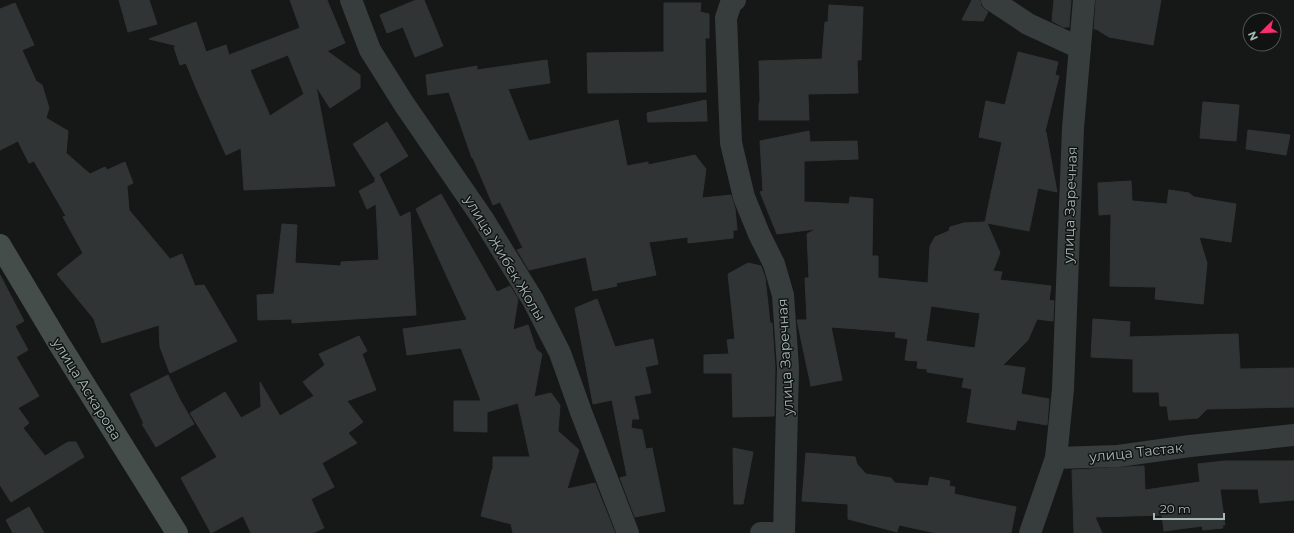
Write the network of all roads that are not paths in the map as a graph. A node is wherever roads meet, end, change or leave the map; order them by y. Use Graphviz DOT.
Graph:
graph roads {
  1 [pos="351,0"];
  2 [pos="735,0"];
  3 [pos="992,0"];
  4 [pos="1084,0"];
  5 [pos="1080,48"];
  6 [pos="0,245"];
  7 [pos="1294,435"];
  8 [pos="1056,458"];
  9 [pos="177,533"];
  10 [pos="628,533"];
  11 [pos="761,533"];
  12 [pos="771,533"];
  13 [pos="784,533"];
  14 [pos="1030,533"];
  1 -- 10 [label="street, улица Жибек Жолы"];
  2 -- 13 [label="street, улица Заречная"];
  3 -- 5 [label="street"];
  4 -- 5 [label="street, улица Заречная"];
  5 -- 8 [label="street, улица Заречная"];
  6 -- 9 [label="street, улица Аскарова"];
  7 -- 8 [label="street, улица Тастак"];
  8 -- 14 [label="street"];
  11 -- 12 [label="street"];
}
